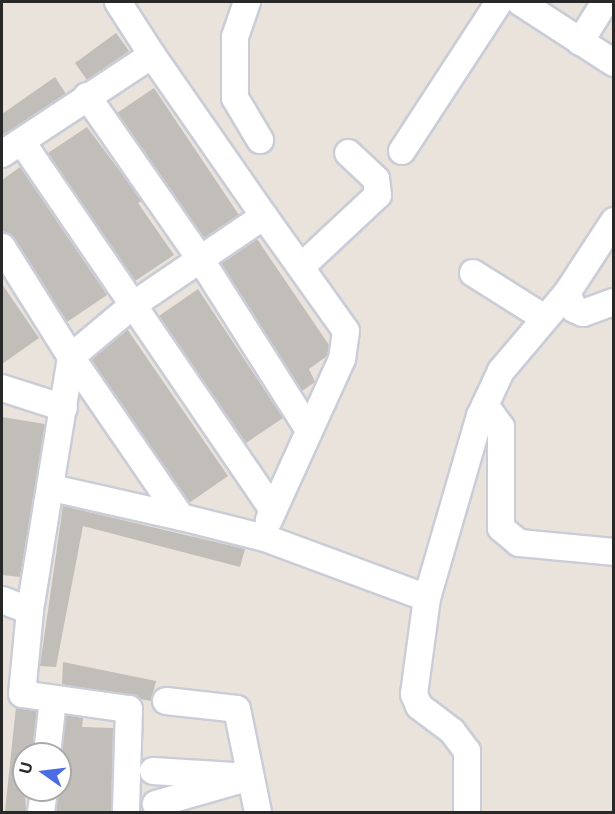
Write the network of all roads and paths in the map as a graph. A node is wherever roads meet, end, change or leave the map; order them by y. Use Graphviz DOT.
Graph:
graph roads {
  1 [pos="118,2"];
  2 [pos="247,2"];
  3 [pos="499,2"];
  4 [pos="519,2"];
  5 [pos="605,2"];
  6 [pos="580,42"];
  7 [pos="152,55"];
  8 [pos="614,63"];
  9 [pos="87,96"];
  10 [pos="260,140"];
  11 [pos="12,148"];
  12 [pos="402,151"];
  13 [pos="348,153"];
  14 [pos="264,216"];
  15 [pos="614,221"];
  16 [pos="2,247"];
  17 [pos="201,260"];
  18 [pos="301,267"];
  19 [pos="473,273"];
  20 [pos="567,293"];
  21 [pos="614,302"];
  22 [pos="133,305"];
  23 [pos="543,317"];
  24 [pos="71,357"];
  25 [pos="2,370"];
  26 [pos="10,390"];
  27 [pos="485,405"];
  28 [pos="64,408"];
  29 [pos="308,427"];
  30 [pos="52,488"];
  31 [pos="272,508"];
  32 [pos="181,517"];
  33 [pos="265,538"];
  34 [pos="614,552"];
  35 [pos="427,598"];
  36 [pos="2,600"];
  37 [pos="30,611"];
  38 [pos="12,694"];
  39 [pos="53,700"];
  40 [pos="166,702"];
  41 [pos="48,742"];
  42 [pos="153,771"];
  43 [pos="250,777"];
  44 [pos="156,804"];
  45 [pos="126,813"];
  46 [pos="258,813"];
  47 [pos="467,813"];
  1 -- 7 [label="street"];
  2 -- 10 [label="street"];
  3 -- 12 [label="street"];
  4 -- 6 [label="street"];
  5 -- 6 [label="street"];
  6 -- 8 [label="street"];
  7 -- 9 [label="street"];
  7 -- 14 [label="street"];
  9 -- 11 [label="street"];
  9 -- 17 [label="street"];
  11 -- 22 [label="street"];
  13 -- 18 [label="street"];
  14 -- 17 [label="street"];
  14 -- 18 [label="street"];
  15 -- 20 [label="street"];
  16 -- 24 [label="street"];
  17 -- 22 [label="street"];
  17 -- 29 [label="street"];
  18 -- 29 [label="street"];
  19 -- 23 [label="street"];
  20 -- 21 [label="street"];
  20 -- 23 [label="street"];
  22 -- 24 [label="street"];
  22 -- 31 [label="street"];
  23 -- 27 [label="street"];
  24 -- 28 [label="street"];
  24 -- 32 [label="street"];
  25 -- 26 [label="street"];
  26 -- 28 [label="street"];
  27 -- 34 [label="street"];
  27 -- 35 [label="street"];
  28 -- 30 [label="street"];
  29 -- 31 [label="street"];
  30 -- 32 [label="street"];
  30 -- 37 [label="street"];
  31 -- 33 [label="street"];
  32 -- 33 [label="street"];
  33 -- 35 [label="street"];
  35 -- 47 [label="street"];
  36 -- 37 [label="street"];
  37 -- 38 [label="street"];
  38 -- 39 [label="street"];
  39 -- 41 [label="street"];
  39 -- 45 [label="street"];
  40 -- 43 [label="street"];
  42 -- 43 [label="street"];
  43 -- 44 [label="street"];
  43 -- 46 [label="street"];
}
